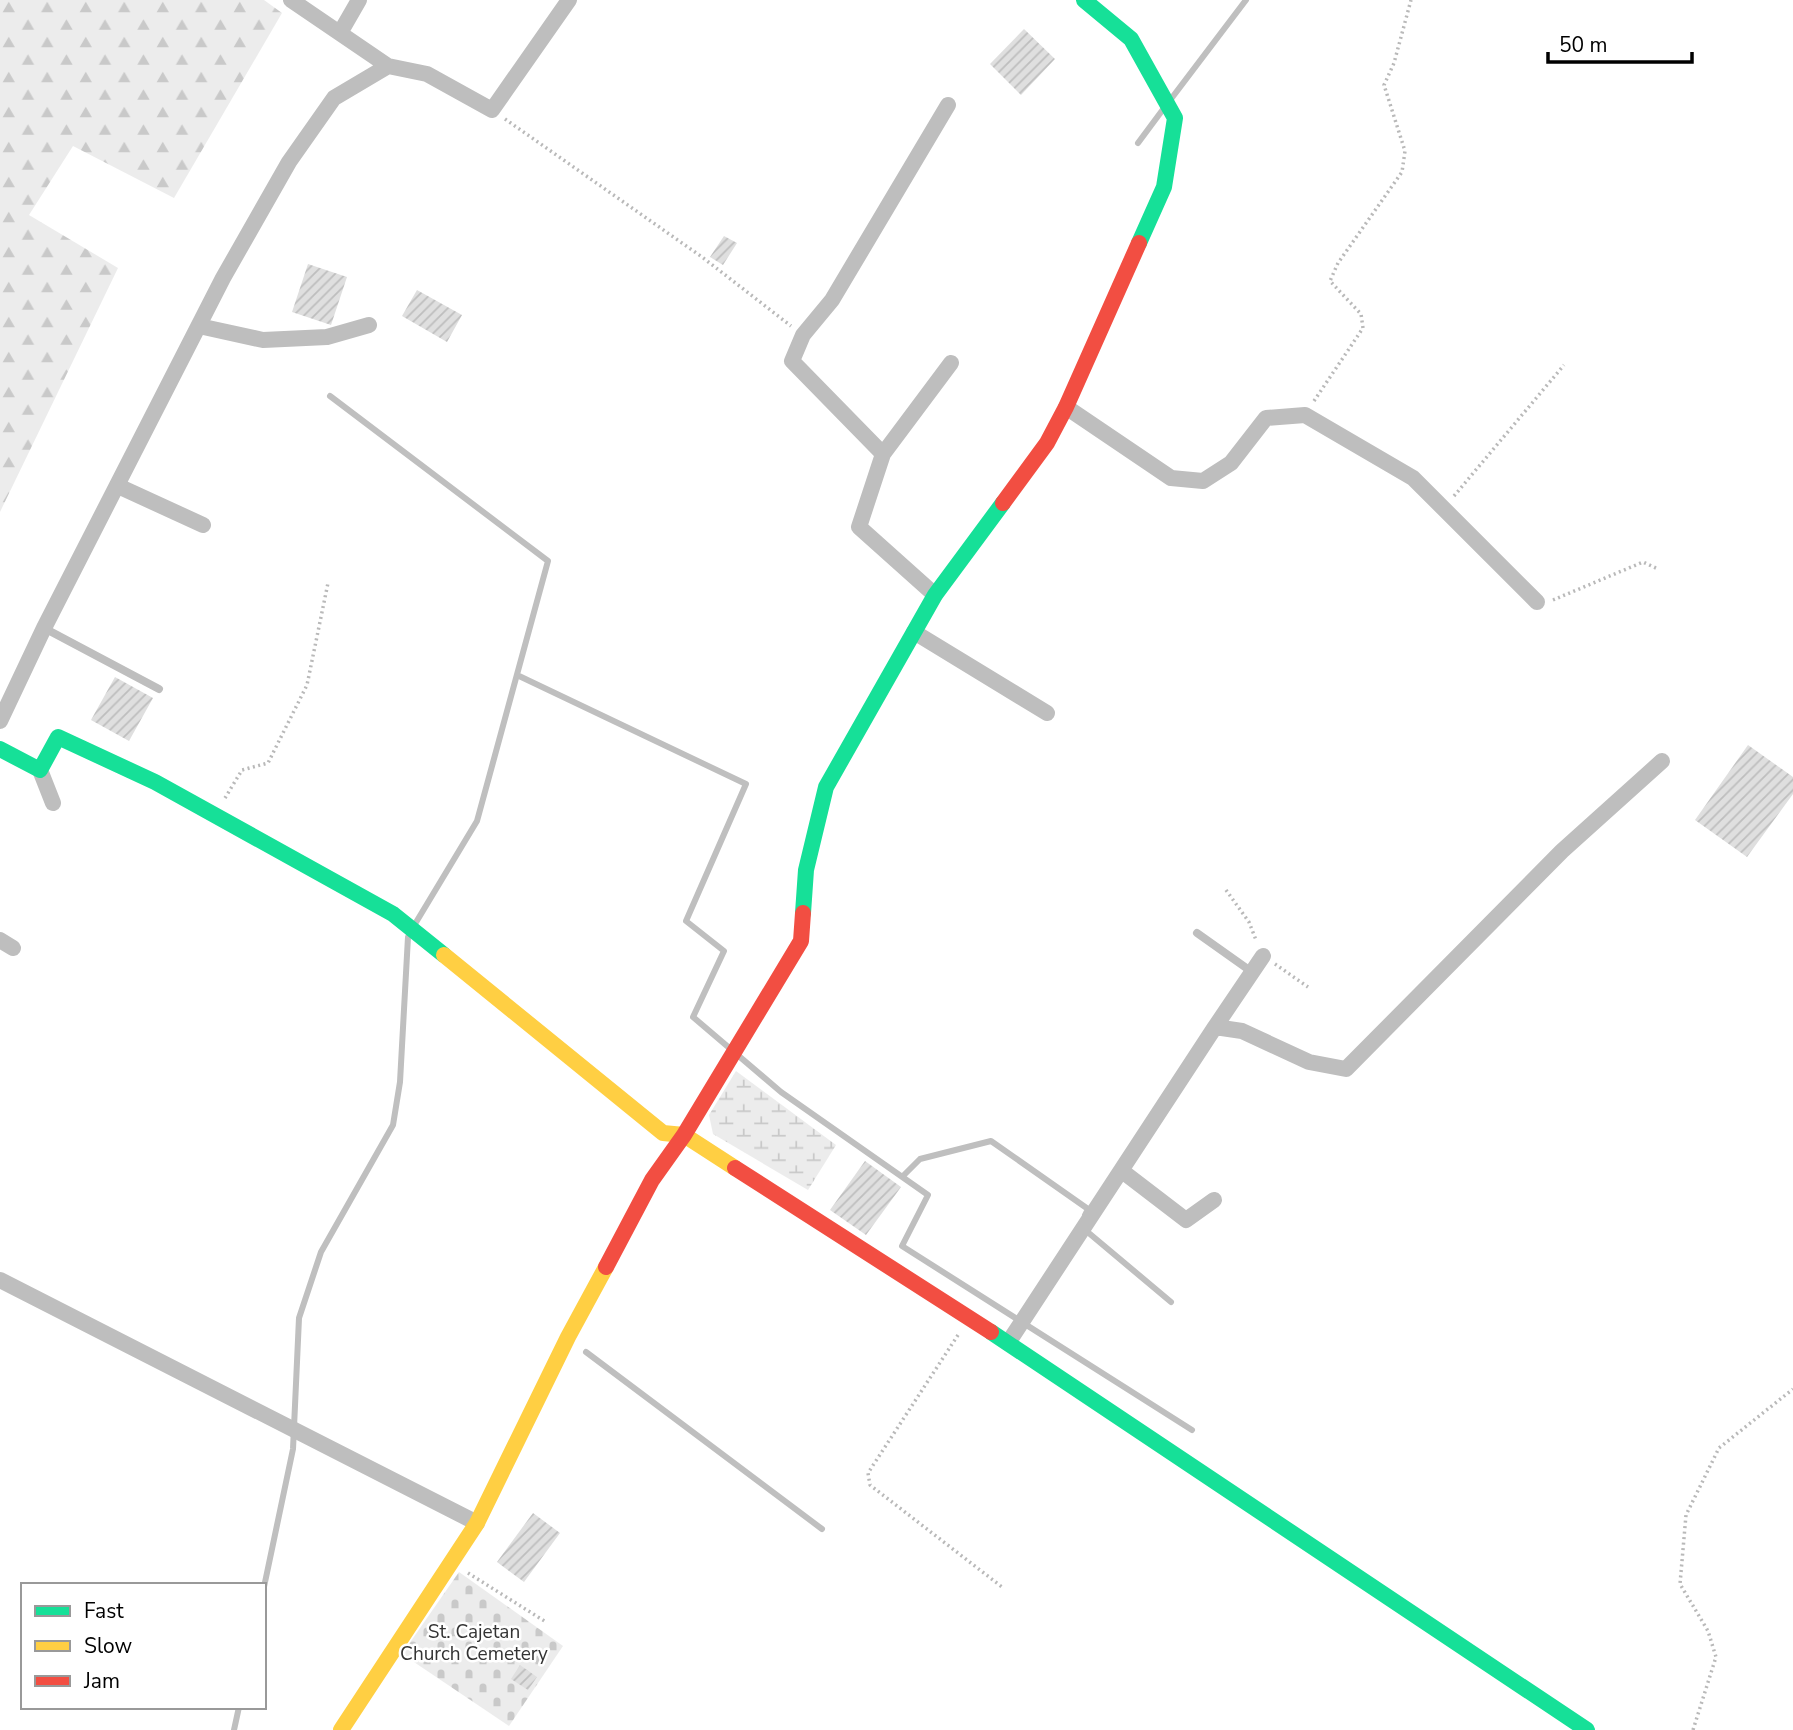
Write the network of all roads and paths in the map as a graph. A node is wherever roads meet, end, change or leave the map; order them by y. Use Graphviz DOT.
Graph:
graph roads {
  1 [pos="291,0"];
  2 [pos="359,0"];
  3 [pos="569,0"];
  4 [pos="1084,0"];
  5 [pos="1411,0"];
  6 [pos="340,33"];
  7 [pos="388,66"];
  8 [pos="948,105"];
  9 [pos="492,110"];
  10 [pos="369,325"];
  11 [pos="199,326"];
  12 [pos="803,335"];
  13 [pos="951,363"];
  14 [pos="1564,365"];
  15 [pos="1066,407"];
  16 [pos="1305,415"];
  17 [pos="883,454"];
  18 [pos="118,486"];
  19 [pos="1444,508"];
  20 [pos="203,525"];
  21 [pos="1658,569"];
  22 [pos="328,583"];
  23 [pos="935,595"];
  24 [pos="1537,602"];
  25 [pos="44,628"];
  26 [pos="914,632"];
  27 [pos="159,689"];
  28 [pos="1047,713"];
  29 [pos="0,721"];
  30 [pos="0,749"];
  31 [pos="1662,761"];
  32 [pos="40,770"];
  33 [pos="53,803"];
  34 [pos="215,815"];
  35 [pos="1226,890"];
  36 [pos="1197,933"];
  37 [pos="1263,956"];
  38 [pos="1252,972"];
  39 [pos="1308,987"];
  40 [pos="1215,1027"];
  41 [pos="684,1135"];
  42 [pos="1122,1171"];
  43 [pos="1214,1200"];
  44 [pos="0,1280"];
  45 [pos="969,1318"];
  46 [pos="1008,1343"];
  47 [pos="1793,1389"];
  48 [pos="477,1522"];
  49 [pos="450,1563"];
  50 [pos="1002,1587"];
  51 [pos="546,1622"];
  52 [pos="341,1730"];
  53 [pos="1587,1730"];
  54 [pos="1693,1730"];
  1 -- 6 [label="street"];
  2 -- 6 [label="street"];
  3 -- 9 [label="street"];
  4 -- 15 [label="street"];
  5 -- 16 [label="path"];
  6 -- 7 [label="street"];
  7 -- 9 [label="street"];
  7 -- 11 [label="street"];
  8 -- 12 [label="street"];
  9 -- 12 [label="path"];
  10 -- 11 [label="street"];
  11 -- 18 [label="street"];
  12 -- 17 [label="street"];
  13 -- 17 [label="street"];
  14 -- 19 [label="path"];
  15 -- 16 [label="street"];
  15 -- 23 [label="street"];
  16 -- 19 [label="street"];
  17 -- 23 [label="street"];
  18 -- 20 [label="street"];
  18 -- 25 [label="street"];
  19 -- 24 [label="street"];
  21 -- 24 [label="path"];
  22 -- 34 [label="path"];
  23 -- 26 [label="street"];
  25 -- 27 [label="lane"];
  25 -- 29 [label="street"];
  26 -- 28 [label="street"];
  26 -- 41 [label="street"];
  30 -- 32 [label="street"];
  31 -- 40 [label="street"];
  32 -- 33 [label="street"];
  32 -- 34 [label="street"];
  34 -- 41 [label="street"];
  35 -- 37 [label="path"];
  36 -- 38 [label="lane"];
  37 -- 38 [label="street"];
  37 -- 39 [label="path"];
  38 -- 40 [label="street"];
  40 -- 42 [label="street"];
  41 -- 45 [label="street"];
  41 -- 48 [label="street"];
  42 -- 43 [label="street"];
  42 -- 46 [label="street"];
  44 -- 48 [label="street"];
  45 -- 46 [label="street"];
  45 -- 50 [label="path"];
  46 -- 53 [label="street"];
  47 -- 54 [label="path"];
  48 -- 49 [label="street"];
  49 -- 51 [label="path"];
  49 -- 52 [label="street"];
}
